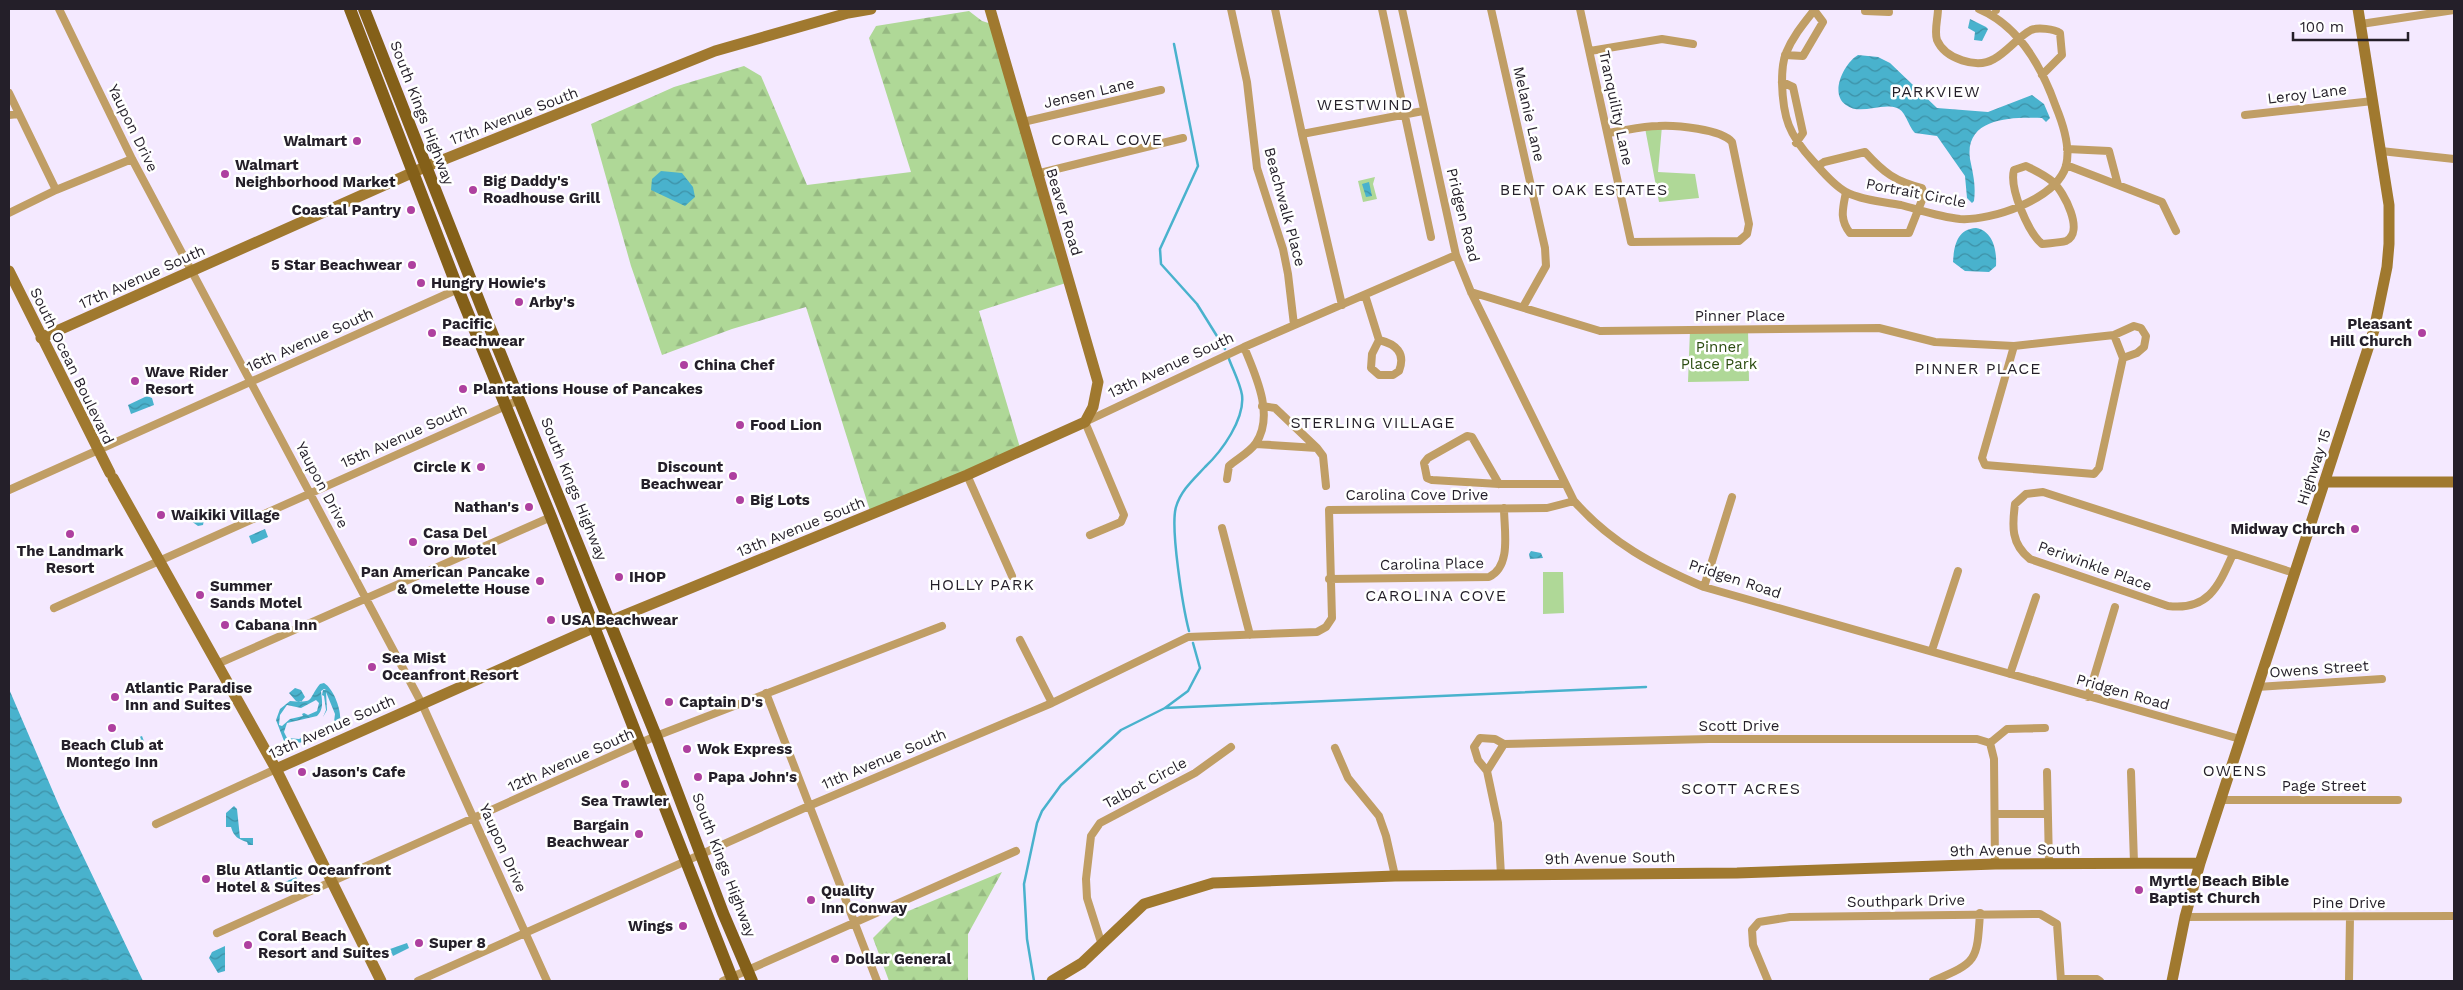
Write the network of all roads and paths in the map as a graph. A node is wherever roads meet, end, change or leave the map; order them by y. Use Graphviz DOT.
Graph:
graph roads {
  1 [pos="59,9"];
  2 [pos="350,9"];
  3 [pos="364,9"];
  4 [pos="871,9"];
  5 [pos="990,9"];
  6 [pos="1231,9"];
  7 [pos="1275,9"];
  8 [pos="1382,9"];
  9 [pos="1402,9"];
  10 [pos="1491,9"];
  11 [pos="1580,9"];
  12 [pos="1865,9"];
  13 [pos="1938,9"];
  14 [pos="1979,9"];
  15 [pos="2358,9"];
  16 [pos="1811,10"];
  17 [pos="2454,10"];
  18 [pos="1996,11"];
  19 [pos="1889,12"];
  20 [pos="2361,24"];
  21 [pos="2021,39"];
  22 [pos="1693,44"];
  23 [pos="1590,51"];
  24 [pos="1785,55"];
  25 [pos="2042,75"];
  26 [pos="1782,82"];
  27 [pos="1161,90"];
  28 [pos="9,93"];
  29 [pos="2373,101"];
  30 [pos="1423,110"];
  31 [pos="19,114"];
  32 [pos="1404,114"];
  33 [pos="9,115"];
  34 [pos="2245,116"];
  35 [pos="1023,122"];
  36 [pos="1608,133"];
  37 [pos="1302,134"];
  38 [pos="1183,138"];
  39 [pos="1796,143"];
  40 [pos="2067,149"];
  41 [pos="2381,151"];
  42 [pos="132,159"];
  43 [pos="2454,159"];
  44 [pos="2066,165"];
  45 [pos="1818,166"];
  46 [pos="425,167"];
  47 [pos="413,173"];
  48 [pos="1036,174"];
  49 [pos="2055,184"];
  50 [pos="2118,185"];
  51 [pos="56,190"];
  52 [pos="1846,192"];
  53 [pos="2019,206"];
  54 [pos="1917,209"];
  55 [pos="9,213"];
  56 [pos="2176,231"];
  57 [pos="1431,237"];
  58 [pos="1456,255"];
  59 [pos="9,271"];
  60 [pos="192,271"];
  61 [pos="458,288"];
  62 [pos="1471,292"];
  63 [pos="1365,295"];
  64 [pos="1342,305"];
  65 [pos="1523,307"];
  66 [pos="1294,325"];
  67 [pos="2114,336"];
  68 [pos="41,338"];
  69 [pos="1379,340"];
  70 [pos="2014,346"];
  71 [pos="1244,347"];
  72 [pos="2123,358"];
  73 [pos="251,382"];
  74 [pos="519,400"];
  75 [pos="505,406"];
  76 [pos="1262,406"];
  77 [pos="1085,422"];
  78 [pos="1256,444"];
  79 [pos="1317,448"];
  80 [pos="98,451"];
  81 [pos="967,475"];
  82 [pos="1227,479"];
  83 [pos="2326,482"];
  84 [pos="2454,482"];
  85 [pos="1499,484"];
  86 [pos="1565,484"];
  87 [pos="1326,486"];
  88 [pos="9,490"];
  89 [pos="311,493"];
  90 [pos="1732,497"];
  91 [pos="1574,501"];
  92 [pos="1504,508"];
  93 [pos="551,516"];
  94 [pos="1222,528"];
  95 [pos="1090,535"];
  96 [pos="2233,554"];
  97 [pos="159,562"];
  98 [pos="1958,571"];
  99 [pos="2294,573"];
  100 [pos="1012,576"];
  101 [pos="1329,579"];
  102 [pos="1704,587"];
  103 [pos="2036,597"];
  104 [pos="367,598"];
  105 [pos="2115,607"];
  106 [pos="54,608"];
  107 [pos="610,621"];
  108 [pos="942,626"];
  109 [pos="593,628"];
  110 [pos="1250,635"];
  111 [pos="1020,640"];
  112 [pos="1932,650"];
  113 [pos="217,664"];
  114 [pos="2010,674"];
  115 [pos="2382,679"];
  116 [pos="2257,687"];
  117 [pos="766,693"];
  118 [pos="2088,697"];
  119 [pos="1052,703"];
  120 [pos="422,704"];
  121 [pos="2045,728"];
  122 [pos="656,736"];
  123 [pos="2240,739"];
  124 [pos="1990,743"];
  125 [pos="640,744"];
  126 [pos="1504,744"];
  127 [pos="1231,747"];
  128 [pos="1335,748"];
  129 [pos="276,769"];
  130 [pos="1487,771"];
  131 [pos="2047,772"];
  132 [pos="2131,772"];
  133 [pos="2220,800"];
  134 [pos="2398,800"];
  135 [pos="811,805"];
  136 [pos="1994,814"];
  137 [pos="2048,814"];
  138 [pos="474,818"];
  139 [pos="156,824"];
  140 [pos="1016,851"];
  141 [pos="700,855"];
  142 [pos="686,862"];
  143 [pos="2134,863"];
  144 [pos="2200,863"];
  145 [pos="1995,864"];
  146 [pos="2050,864"];
  147 [pos="1501,875"];
  148 [pos="1395,876"];
  149 [pos="332,883"];
  150 [pos="1980,913"];
  151 [pos="2454,916"];
  152 [pos="2185,917"];
  153 [pos="2350,917"];
  154 [pos="854,924"];
  155 [pos="526,932"];
  156 [pos="217,933"];
  157 [pos="1101,942"];
  158 [pos="750,976"];
  159 [pos="729,980"];
  160 [pos="2061,980"];
  161 [pos="381,981"];
  162 [pos="418,981"];
  163 [pos="547,981"];
  164 [pos="877,981"];
  165 [pos="1052,981"];
  166 [pos="1768,981"];
  167 [pos="1932,981"];
  168 [pos="2100,981"];
  169 [pos="2172,981"];
  170 [pos="2350,981"];
  1 -- 42 [label="street, Yaupon Drive"];
  2 -- 47 [label="main road, South Kings Highway"];
  3 -- 46 [label="main road, South Kings Highway"];
  4 -- 46 [label="street, 17th Avenue South"];
  5 -- 35 [label="street, Beaver Road"];
  6 -- 66 [label="street, Beachwalk Place"];
  7 -- 37 [label="street"];
  8 -- 32 [label="street"];
  9 -- 30 [label="street, Pridgen Road"];
  10 -- 65 [label="street, Melanie Lane"];
  11 -- 23 [label="street, Tranquility Lane"];
  12 -- 19 [label="street"];
  13 -- 21 [label="street"];
  14 -- 18 [label="street, Portrait Circle"];
  15 -- 20 [label="street, Highway 15"];
  16 -- 24 [label="street, Portrait Circle"];
  16 -- 24 [label="street"];
  17 -- 20 [label="street"];
  18 -- 21 [label="street, Portrait Circle"];
  20 -- 29 [label="street, Highway 15"];
  21 -- 25 [label="street, Portrait Circle"];
  21 -- 25 [label="street"];
  22 -- 23 [label="street"];
  23 -- 36 [label="street, Tranquility Lane"];
  24 -- 26 [label="street, Portrait Circle"];
  25 -- 40 [label="street, Portrait Circle"];
  26 -- 39 [label="street, Portrait Circle"];
  26 -- 39 [label="street"];
  27 -- 35 [label="street, Jensen Lane"];
  28 -- 31 [label="street"];
  29 -- 34 [label="street, Leroy Lane"];
  29 -- 41 [label="street, Highway 15"];
  30 -- 32 [label="street"];
  30 -- 58 [label="street, Pridgen Road"];
  31 -- 33 [label="street"];
  31 -- 51 [label="street"];
  32 -- 37 [label="street"];
  32 -- 57 [label="street"];
  35 -- 48 [label="street, Beaver Road"];
  36 -- 36 [label="street, Tranquility Lane"];
  37 -- 64 [label="street"];
  38 -- 48 [label="street"];
  39 -- 45 [label="street, Portrait Circle"];
  40 -- 44 [label="street, Portrait Circle"];
  40 -- 50 [label="street"];
  41 -- 43 [label="street"];
  41 -- 83 [label="street, Highway 15"];
  42 -- 51 [label="street"];
  42 -- 60 [label="street, Yaupon Drive"];
  44 -- 49 [label="street, Portrait Circle"];
  44 -- 50 [label="street"];
  45 -- 52 [label="street, Portrait Circle"];
  45 -- 54 [label="street"];
  46 -- 47 [label="street, 17th Avenue South"];
  46 -- 74 [label="main road, South Kings Highway"];
  47 -- 60 [label="street, 17th Avenue South"];
  47 -- 61 [label="main road, South Kings Highway"];
  48 -- 77 [label="street, Beaver Road"];
  49 -- 53 [label="street, Portrait Circle"];
  49 -- 53 [label="street"];
  49 -- 53 [label="street"];
  50 -- 56 [label="street"];
  51 -- 55 [label="street"];
  52 -- 54 [label="street, Portrait Circle"];
  52 -- 54 [label="street"];
  53 -- 54 [label="street, Portrait Circle"];
  58 -- 62 [label="street, Pridgen Road"];
  58 -- 63 [label="street, 13th Avenue South"];
  59 -- 68 [label="street, South Ocean Boulevard"];
  60 -- 68 [label="street, 17th Avenue South"];
  60 -- 73 [label="street, Yaupon Drive"];
  61 -- 73 [label="street, 16th Avenue South"];
  61 -- 75 [label="main road, South Kings Highway"];
  62 -- 65 [label="street, Pinner Place"];
  62 -- 86 [label="street, Pridgen Road"];
  63 -- 64 [label="street, 13th Avenue South"];
  63 -- 69 [label="street"];
  64 -- 66 [label="street, 13th Avenue South"];
  65 -- 70 [label="street, Pinner Place"];
  66 -- 71 [label="street, 13th Avenue South"];
  67 -- 70 [label="street, Pinner Place"];
  67 -- 72 [label="street"];
  67 -- 72 [label="street"];
  68 -- 80 [label="street, South Ocean Boulevard"];
  69 -- 69 [label="street"];
  70 -- 72 [label="street"];
  71 -- 76 [label="street"];
  71 -- 77 [label="street, 13th Avenue South"];
  73 -- 80 [label="street, 16th Avenue South"];
  73 -- 89 [label="street, Yaupon Drive"];
  74 -- 75 [label="street, 15th Avenue South"];
  74 -- 107 [label="main road, South Kings Highway"];
  75 -- 89 [label="street, 15th Avenue South"];
  75 -- 93 [label="main road, South Kings Highway"];
  76 -- 78 [label="street"];
  76 -- 79 [label="street"];
  77 -- 81 [label="street, 13th Avenue South"];
  77 -- 95 [label="street"];
  78 -- 79 [label="street"];
  78 -- 82 [label="street"];
  79 -- 87 [label="street"];
  80 -- 88 [label="street, 16th Avenue South"];
  80 -- 97 [label="street, South Ocean Boulevard"];
  81 -- 100 [label="street"];
  81 -- 107 [label="street, 13th Avenue South"];
  83 -- 84 [label="street"];
  83 -- 99 [label="street, Highway 15"];
  85 -- 85 [label="street"];
  85 -- 86 [label="street"];
  86 -- 91 [label="street, Pridgen Road"];
  89 -- 97 [label="street, 15th Avenue South"];
  89 -- 104 [label="street, Yaupon Drive"];
  90 -- 102 [label="street"];
  91 -- 92 [label="street, Carolina Cove Drive"];
  91 -- 102 [label="street, Pridgen Road"];
  92 -- 101 [label="street, Carolina Place"];
  92 -- 101 [label="street, Carolina Cove Drive"];
  93 -- 104 [label="street"];
  93 -- 109 [label="main road, South Kings Highway"];
  94 -- 110 [label="street"];
  96 -- 96 [label="street, Periwinkle Place"];
  96 -- 99 [label="street, Periwinkle Place"];
  97 -- 106 [label="street, 15th Avenue South"];
  97 -- 113 [label="street, South Ocean Boulevard"];
  98 -- 112 [label="street"];
  99 -- 116 [label="street, Highway 15"];
  101 -- 110 [label="street, 11th Avenue South"];
  102 -- 112 [label="street, Pridgen Road"];
  103 -- 114 [label="street"];
  104 -- 113 [label="street"];
  104 -- 120 [label="street, Yaupon Drive"];
  105 -- 118 [label="street"];
  107 -- 109 [label="street, 13th Avenue South"];
  107 -- 122 [label="main road, South Kings Highway"];
  108 -- 117 [label="street, 12th Avenue South"];
  109 -- 120 [label="street, 13th Avenue South"];
  109 -- 125 [label="main road, South Kings Highway"];
  110 -- 119 [label="street, 11th Avenue South"];
  111 -- 119 [label="street"];
  112 -- 114 [label="street, Pridgen Road"];
  113 -- 129 [label="street, South Ocean Boulevard"];
  114 -- 118 [label="street, Pridgen Road"];
  115 -- 116 [label="street, Owens Street"];
  116 -- 123 [label="street, Highway 15"];
  117 -- 122 [label="street, 12th Avenue South"];
  117 -- 135 [label="street"];
  118 -- 123 [label="street, Pridgen Road"];
  119 -- 135 [label="street, 11th Avenue South"];
  120 -- 129 [label="street, 13th Avenue South"];
  120 -- 138 [label="street, Yaupon Drive"];
  121 -- 124 [label="street"];
  122 -- 125 [label="street, 12th Avenue South"];
  122 -- 141 [label="main road, South Kings Highway"];
  123 -- 133 [label="street, Highway 15"];
  124 -- 126 [label="street, Scott Drive"];
  124 -- 136 [label="street"];
  125 -- 138 [label="street, 12th Avenue South"];
  125 -- 142 [label="main road, South Kings Highway"];
  126 -- 130 [label="street"];
  126 -- 130 [label="street, Scott Drive"];
  127 -- 157 [label="street, Talbot Circle"];
  128 -- 148 [label="street"];
  129 -- 139 [label="street, 13th Avenue South"];
  129 -- 149 [label="street, South Ocean Boulevard"];
  130 -- 147 [label="street"];
  131 -- 137 [label="street"];
  132 -- 143 [label="street"];
  133 -- 134 [label="street, Page Street"];
  133 -- 144 [label="street, Highway 15"];
  135 -- 141 [label="street, 11th Avenue South"];
  135 -- 154 [label="street"];
  136 -- 137 [label="street"];
  136 -- 145 [label="street"];
  137 -- 146 [label="street"];
  138 -- 149 [label="street, 12th Avenue South"];
  138 -- 155 [label="street, Yaupon Drive"];
  140 -- 154 [label="street"];
  141 -- 142 [label="street, 11th Avenue South"];
  141 -- 158 [label="main road, South Kings Highway"];
  142 -- 155 [label="street, 11th Avenue South"];
  142 -- 159 [label="main road, South Kings Highway"];
  143 -- 144 [label="street, 9th Avenue South"];
  143 -- 146 [label="street, 9th Avenue South"];
  144 -- 152 [label="street, Highway 15"];
  145 -- 146 [label="street, 9th Avenue South"];
  145 -- 147 [label="street, 9th Avenue South"];
  147 -- 148 [label="street, 9th Avenue South"];
  148 -- 157 [label="street, 9th Avenue South"];
  149 -- 156 [label="street, 12th Avenue South"];
  149 -- 161 [label="street, South Ocean Boulevard"];
  150 -- 160 [label="street, Southpark Drive"];
  150 -- 166 [label="street, Southpark Drive"];
  150 -- 167 [label="street"];
  151 -- 153 [label="street, Pine Drive"];
  152 -- 153 [label="street, Pine Drive"];
  152 -- 169 [label="street, Highway 15"];
  153 -- 170 [label="street"];
  154 -- 158 [label="street"];
  154 -- 164 [label="street"];
  155 -- 162 [label="street, 11th Avenue South"];
  155 -- 163 [label="street, Yaupon Drive"];
  157 -- 165 [label="street, 9th Avenue South"];
  158 -- 159 [label="street"];
  160 -- 168 [label="street"];
}
